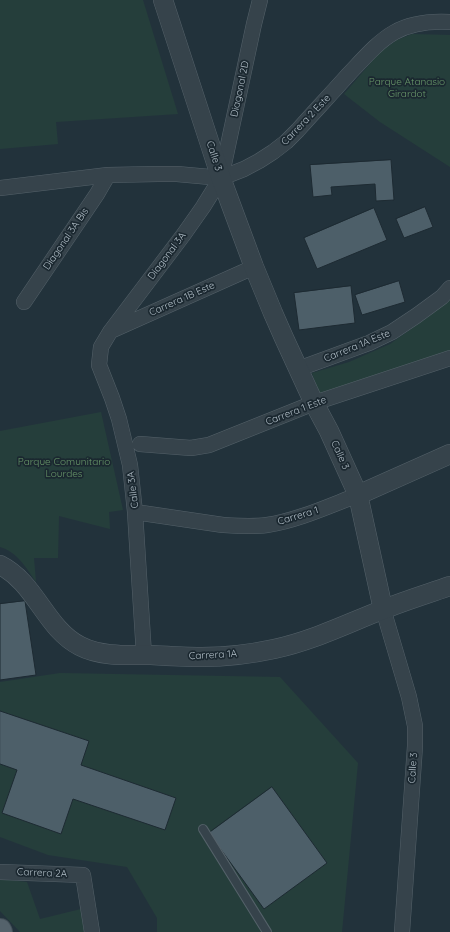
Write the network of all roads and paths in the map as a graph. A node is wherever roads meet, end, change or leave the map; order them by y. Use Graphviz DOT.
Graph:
graph roads {
  1 [pos="163,0"];
  2 [pos="260,0"];
  3 [pos="450,22"];
  4 [pos="108,175"];
  5 [pos="221,178"];
  6 [pos="2,191"];
  7 [pos="254,267"];
  8 [pos="450,288"];
  9 [pos="24,302"];
  10 [pos="110,332"];
  11 [pos="450,358"];
  12 [pos="298,369"];
  13 [pos="314,403"];
  14 [pos="140,444"];
  15 [pos="450,454"];
  16 [pos="358,495"];
  17 [pos="136,512"];
  18 [pos="0,565"];
  19 [pos="450,586"];
  20 [pos="384,609"];
  21 [pos="144,655"];
  22 [pos="203,829"];
  23 [pos="0,872"];
  24 [pos="92,932"];
  25 [pos="267,932"];
  26 [pos="402,932"];
  1 -- 5 [label="street, Calle 3"];
  2 -- 5 [label="street, Diagonal 2D"];
  3 -- 5 [label="street, Carrera 2 Este"];
  4 -- 5 [label="street, Carrera 2 Este"];
  4 -- 6 [label="street, Carrera 2 Este"];
  4 -- 9 [label="street, Diagonal 3A Bis"];
  5 -- 7 [label="street, Calle 3"];
  5 -- 10 [label="street, Diagonal 3A"];
  7 -- 10 [label="street, Carrera 1B Este"];
  7 -- 12 [label="street, Calle 3"];
  8 -- 12 [label="street, Carrera 1A Este"];
  10 -- 17 [label="street, Calle 3A"];
  11 -- 13 [label="street, Carrera 1 Este"];
  12 -- 13 [label="street, Calle 3"];
  13 -- 14 [label="street, Carrera 1 Este"];
  13 -- 16 [label="street, Calle 3"];
  15 -- 16 [label="street, Carrera 1"];
  16 -- 17 [label="street, Carrera 1"];
  16 -- 20 [label="street, Calle 3"];
  17 -- 21 [label="street, Calle 3A"];
  18 -- 21 [label="street, Carrera 1A"];
  19 -- 20 [label="street, Carrera 1A"];
  20 -- 21 [label="street, Carrera 1A"];
  20 -- 26 [label="street, Calle 3"];
  22 -- 25 [label="lane"];
  23 -- 24 [label="street, Carrera 2A"];
}
